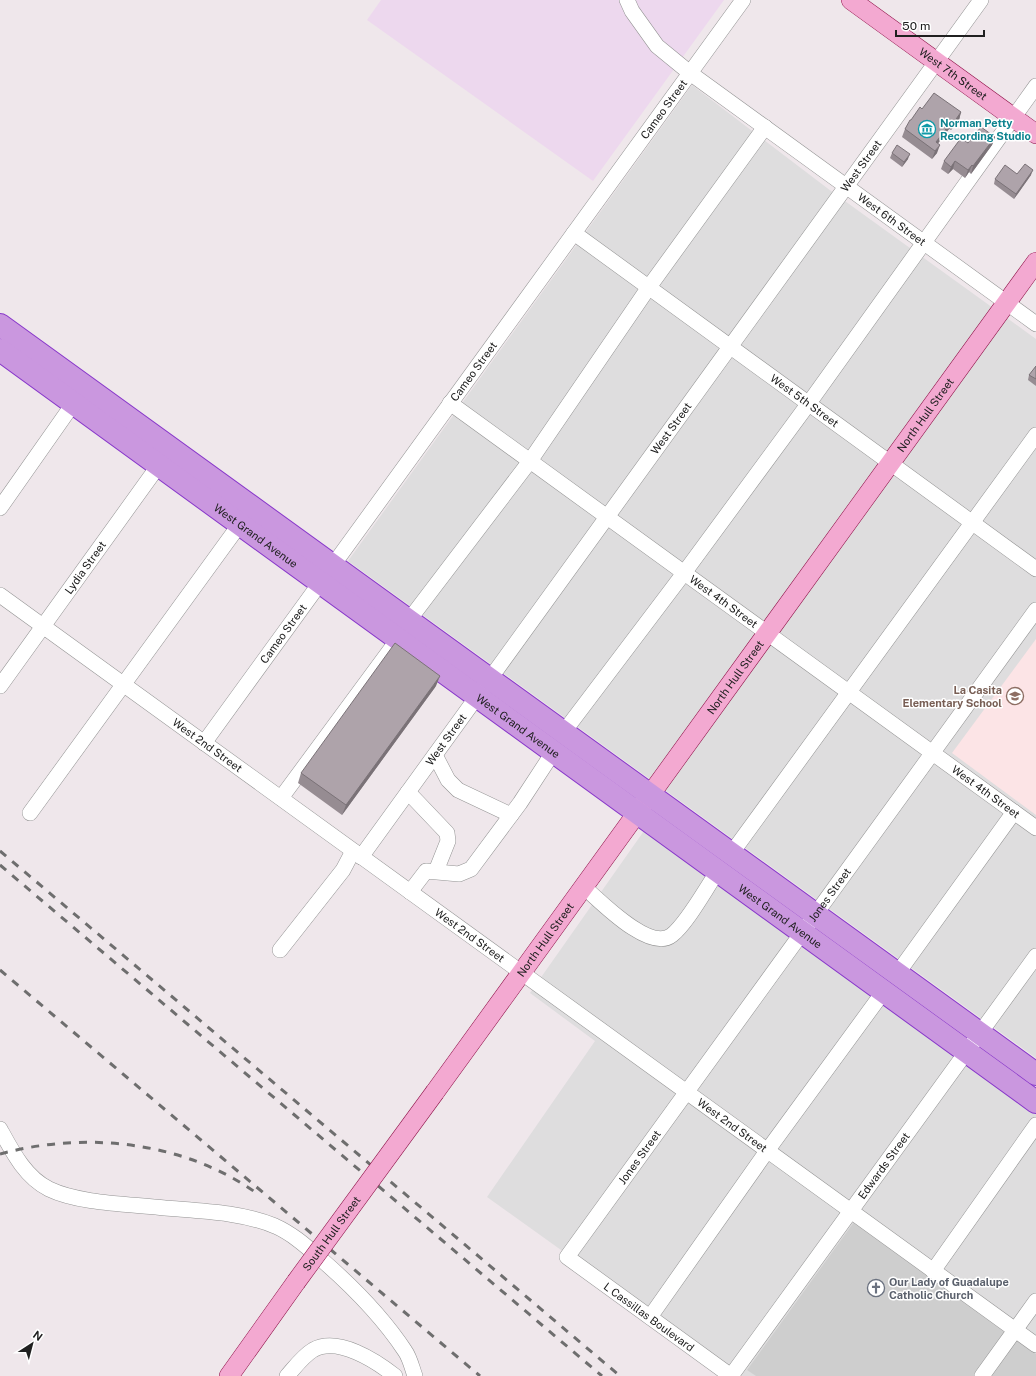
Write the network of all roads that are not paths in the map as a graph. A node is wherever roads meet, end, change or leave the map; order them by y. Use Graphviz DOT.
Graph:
graph roads {
  1 [pos="627,0"];
  2 [pos="743,0"];
  3 [pos="982,0"];
  4 [pos="855,1"];
  5 [pos="937,62"];
  6 [pos="690,73"];
  7 [pos="1036,86"];
  8 [pos="1013,118"];
  9 [pos="765,127"];
  10 [pos="1036,134"];
  11 [pos="846,186"];
  12 [pos="574,233"];
  13 [pos="925,243"];
  14 [pos="1036,262"];
  15 [pos="649,287"];
  16 [pos="1007,302"];
  17 [pos="1036,324"];
  18 [pos="2,332"];
  19 [pos="731,346"];
  20 [pos="0,350"];
  21 [pos="450,403"];
  22 [pos="809,403"];
  23 [pos="73,404"];
  24 [pos="1036,435"];
  25 [pos="171,448"];
  26 [pos="530,461"];
  27 [pos="891,463"];
  28 [pos="158,466"];
  29 [pos="0,508"];
  30 [pos="607,517"];
  31 [pos="972,522"];
  32 [pos="240,524"];
  33 [pos="1036,569"];
  34 [pos="684,573"];
  35 [pos="327,574"];
  36 [pos="0,595"];
  37 [pos="1036,610"];
  38 [pos="43,626"];
  39 [pos="404,629"];
  40 [pos="768,633"];
  41 [pos="123,684"];
  42 [pos="0,686"];
  43 [pos="484,687"];
  44 [pos="850,693"];
  45 [pos="559,742"];
  46 [pos="204,743"];
  47 [pos="933,753"];
  48 [pos="435,755"];
  49 [pos="408,792"];
  50 [pos="281,798"];
  51 [pos="644,804"];
  52 [pos="1014,812"];
  53 [pos="30,813"];
  54 [pos="511,815"];
  55 [pos="1036,828"];
  56 [pos="357,854"];
  57 [pos="732,854"];
  58 [pos="436,871"];
  59 [pos="718,871"];
  60 [pos="584,887"];
  61 [pos="410,892"];
  62 [pos="816,914"];
  63 [pos="803,932"];
  64 [pos="280,950"];
  65 [pos="1036,956"];
  66 [pos="521,972"];
  67 [pos="897,974"];
  68 [pos="884,991"];
  69 [pos="980,1033"];
  70 [pos="966,1051"];
  71 [pos="1036,1074"];
  72 [pos="435,1092"];
  73 [pos="687,1092"];
  74 [pos="1036,1102"];
  75 [pos="1036,1125"];
  76 [pos="0,1129"];
  77 [pos="767,1151"];
  78 [pos="851,1211"];
  79 [pos="567,1257"];
  80 [pos="933,1271"];
  81 [pos="1036,1301"];
  82 [pos="650,1317"];
  83 [pos="1015,1330"];
  84 [pos="1036,1345"];
  85 [pos="229,1376"];
  86 [pos="287,1376"];
  87 [pos="395,1376"];
  88 [pos="415,1376"];
  89 [pos="731,1376"];
  90 [pos="982,1376"];
  1 -- 6 [label="street, West 6th Street"];
  2 -- 6 [label="street, Cameo Street"];
  3 -- 5 [label="street, West Street"];
  4 -- 5 [label="main road, West 7th Street"];
  5 -- 8 [label="main road, West 7th Street"];
  5 -- 11 [label="street, West Street"];
  6 -- 9 [label="street, West 6th Street"];
  6 -- 12 [label="street, Cameo Street"];
  7 -- 8 [label="street"];
  8 -- 10 [label="main road, West 7th Street"];
  8 -- 13 [label="street"];
  9 -- 11 [label="street, West 6th Street"];
  9 -- 15 [label="street"];
  11 -- 13 [label="street, West 6th Street"];
  11 -- 19 [label="street, West Street"];
  12 -- 15 [label="street, West 5th Street"];
  12 -- 21 [label="street, Cameo Street"];
  13 -- 16 [label="street, West 6th Street"];
  13 -- 22 [label="street"];
  14 -- 16 [label="main road, North Hull Street"];
  15 -- 19 [label="street, West 5th Street"];
  15 -- 26 [label="street"];
  16 -- 17 [label="street, West 6th Street"];
  16 -- 27 [label="main road, North Hull Street"];
  18 -- 25 [label="highway, West Grand Avenue"];
  19 -- 22 [label="street, West 5th Street"];
  19 -- 30 [label="street, West Street"];
  20 -- 23 [label="highway, West Grand Avenue"];
  21 -- 26 [label="street, West 4th Street"];
  21 -- 35 [label="street, Cameo Street"];
  22 -- 27 [label="street, West 5th Street"];
  22 -- 34 [label="street"];
  23 -- 28 [label="highway, West Grand Avenue"];
  23 -- 29 [label="street"];
  24 -- 31 [label="street"];
  25 -- 28 [label="street, Lydia Street"];
  25 -- 35 [label="highway, West Grand Avenue"];
  26 -- 30 [label="street, West 4th Street"];
  26 -- 39 [label="street"];
  27 -- 31 [label="street, West 5th Street"];
  27 -- 40 [label="main road, North Hull Street"];
  28 -- 32 [label="highway, West Grand Avenue"];
  28 -- 38 [label="street, Lydia Street"];
  30 -- 34 [label="street, West 4th Street"];
  30 -- 43 [label="street, West Street"];
  31 -- 33 [label="street, West 5th Street"];
  31 -- 44 [label="street"];
  32 -- 35 [label="highway, West Grand Avenue"];
  32 -- 41 [label="street"];
  34 -- 40 [label="street, West 4th Street"];
  34 -- 45 [label="street"];
  35 -- 39 [label="highway, West Grand Avenue"];
  35 -- 46 [label="street, Cameo Street"];
  36 -- 38 [label="street, West 2nd Street"];
  37 -- 47 [label="street, Jones Street"];
  38 -- 41 [label="street, West 2nd Street"];
  38 -- 42 [label="street, Lydia Street"];
  39 -- 43 [label="highway, West Grand Avenue"];
  39 -- 50 [label="street"];
  40 -- 44 [label="street, West 4th Street"];
  40 -- 51 [label="main road, North Hull Street"];
  41 -- 46 [label="street, West 2nd Street"];
  41 -- 53 [label="street"];
  43 -- 45 [label="highway, West Grand Avenue"];
  43 -- 48 [label="street, West Street"];
  44 -- 47 [label="street, West 4th Street"];
  44 -- 57 [label="street"];
  45 -- 51 [label="highway, West Grand Avenue"];
  45 -- 54 [label="street"];
  46 -- 50 [label="street, West 2nd Street"];
  47 -- 52 [label="street, West 4th Street"];
  47 -- 62 [label="street, Jones Street"];
  48 -- 49 [label="street, West Street"];
  48 -- 54 [label="street"];
  49 -- 56 [label="street, West Street"];
  49 -- 58 [label="street"];
  50 -- 56 [label="street, West 2nd Street"];
  51 -- 57 [label="highway, West Grand Avenue"];
  51 -- 59 [label="highway, West Grand Avenue"];
  51 -- 60 [label="main road, North Hull Street"];
  52 -- 55 [label="street, West 4th Street"];
  52 -- 67 [label="street"];
  54 -- 58 [label="street"];
  56 -- 61 [label="street, West 2nd Street"];
  56 -- 64 [label="street, West Street"];
  57 -- 62 [label="highway, West Grand Avenue"];
  58 -- 61 [label="street"];
  59 -- 60 [label="street"];
  59 -- 63 [label="highway, West Grand Avenue"];
  60 -- 66 [label="main road, North Hull Street"];
  61 -- 66 [label="street, West 2nd Street"];
  62 -- 63 [label="street, Jones Street"];
  62 -- 67 [label="highway, West Grand Avenue"];
  63 -- 68 [label="highway, West Grand Avenue"];
  63 -- 73 [label="street, Jones Street"];
  65 -- 69 [label="street, Edwards Street"];
  66 -- 72 [label="main road, North Hull Street"];
  66 -- 73 [label="street, West 2nd Street"];
  67 -- 69 [label="highway, West Grand Avenue"];
  68 -- 70 [label="highway, West Grand Avenue"];
  68 -- 77 [label="street"];
  69 -- 70 [label="street, Edwards Street"];
  69 -- 71 [label="highway, West Grand Avenue"];
  70 -- 74 [label="highway, West Grand Avenue"];
  70 -- 78 [label="street, Edwards Street"];
  72 -- 85 [label="main road, South Hull Street, bridge"];
  73 -- 77 [label="street, West 2nd Street"];
  73 -- 79 [label="street, Jones Street"];
  75 -- 80 [label="street"];
  76 -- 88 [label="street"];
  77 -- 78 [label="street, West 2nd Street"];
  77 -- 82 [label="street"];
  78 -- 80 [label="street, West 2nd Street"];
  78 -- 89 [label="street, Edwards Street"];
  79 -- 82 [label="street, L Cassillas Boulevard"];
  80 -- 83 [label="street, West 2nd Street"];
  81 -- 83 [label="street"];
  82 -- 89 [label="street, L Cassillas Boulevard"];
  83 -- 84 [label="street, West 2nd Street"];
  83 -- 90 [label="street"];
  86 -- 87 [label="street"];
}
